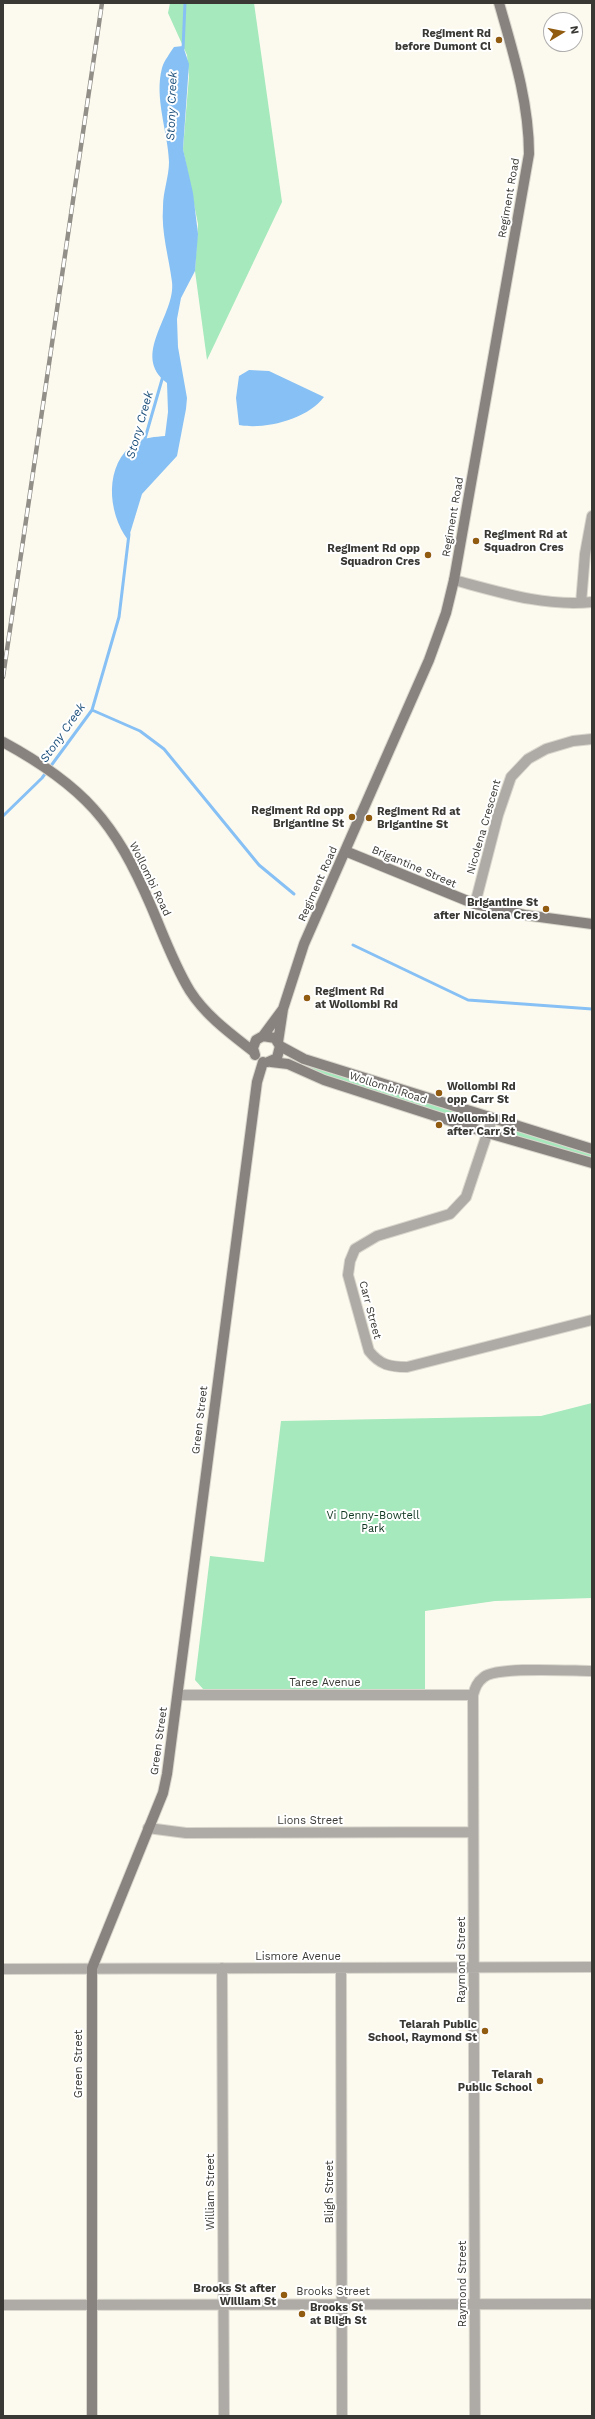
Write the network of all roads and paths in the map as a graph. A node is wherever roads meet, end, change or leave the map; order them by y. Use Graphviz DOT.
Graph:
graph roads {
  1 [pos="499,3"];
  2 [pos="592,516"];
  3 [pos="454,580"];
  4 [pos="592,602"];
  5 [pos="581,603"];
  6 [pos="592,739"];
  7 [pos="3,742"];
  8 [pos="345,851"];
  9 [pos="475,904"];
  10 [pos="592,924"];
  11 [pos="283,1009"];
  12 [pos="231,1033"];
  13 [pos="261,1037"];
  14 [pos="279,1044"];
  15 [pos="254,1052"];
  16 [pos="267,1062"];
  17 [pos="492,1119"];
  18 [pos="488,1133"];
  19 [pos="592,1149"];
  20 [pos="592,1163"];
  21 [pos="592,1320"];
  22 [pos="592,1671"];
  23 [pos="178,1695"];
  24 [pos="473,1695"];
  25 [pos="148,1828"];
  26 [pos="473,1832"];
  27 [pos="592,1967"];
  28 [pos="92,1968"];
  29 [pos="222,1968"];
  30 [pos="474,1968"];
  31 [pos="3,1969"];
  32 [pos="341,1969"];
  33 [pos="223,2304"];
  34 [pos="342,2304"];
  35 [pos="475,2304"];
  36 [pos="592,2304"];
  37 [pos="3,2305"];
  38 [pos="91,2305"];
  39 [pos="92,2416"];
  40 [pos="224,2416"];
  41 [pos="342,2416"];
  42 [pos="475,2416"];
  1 -- 3 [label="street, Regiment Road"];
  2 -- 5 [label="street"];
  3 -- 5 [label="street"];
  3 -- 8 [label="street, Regiment Road"];
  4 -- 5 [label="street"];
  6 -- 9 [label="street, Nicolena Crescent"];
  7 -- 12 [label="street, Wollombi Road"];
  8 -- 9 [label="street, Brigantine Street"];
  8 -- 11 [label="street, Regiment Road"];
  9 -- 10 [label="street, Brigantine Street"];
  11 -- 13 [label="street, Regiment Road"];
  11 -- 14 [label="street, Regiment Road"];
  12 -- 13 [label="street"];
  12 -- 15 [label="street, Wollombi Road"];
  13 -- 14 [label="street"];
  13 -- 15 [label="street"];
  14 -- 16 [label="street"];
  14 -- 17 [label="street, Wollombi Road"];
  15 -- 16 [label="street"];
  16 -- 18 [label="street, Wollombi Road"];
  16 -- 23 [label="street, Green Street"];
  17 -- 18 [label="street, Carr Street"];
  17 -- 19 [label="street, Wollombi Road"];
  18 -- 20 [label="street, Wollombi Road"];
  18 -- 21 [label="street, Carr Street"];
  22 -- 24 [label="street, Raymond Street"];
  23 -- 24 [label="street, Taree Avenue"];
  23 -- 25 [label="street, Green Street"];
  24 -- 26 [label="street, Raymond Street"];
  25 -- 26 [label="street, Lions Street"];
  25 -- 28 [label="street, Green Street"];
  26 -- 30 [label="street, Raymond Street"];
  27 -- 30 [label="street, Lismore Avenue"];
  28 -- 29 [label="street, Lismore Avenue"];
  28 -- 31 [label="street, Lismore Avenue"];
  28 -- 38 [label="street, Green Street"];
  29 -- 32 [label="street, Lismore Avenue"];
  29 -- 33 [label="street, William Street"];
  30 -- 32 [label="street, Lismore Avenue"];
  30 -- 35 [label="street, Raymond Street"];
  32 -- 34 [label="street, Bligh Street"];
  33 -- 34 [label="street, Brooks Street"];
  33 -- 38 [label="street, Brooks Street"];
  33 -- 40 [label="street, William Street"];
  34 -- 35 [label="street, Brooks Street"];
  34 -- 41 [label="street, Bligh Street"];
  35 -- 36 [label="street, Brooks Street"];
  35 -- 42 [label="street, Raymond Street"];
  37 -- 38 [label="street, Brooks Street"];
  38 -- 39 [label="street, Green Street"];
}
